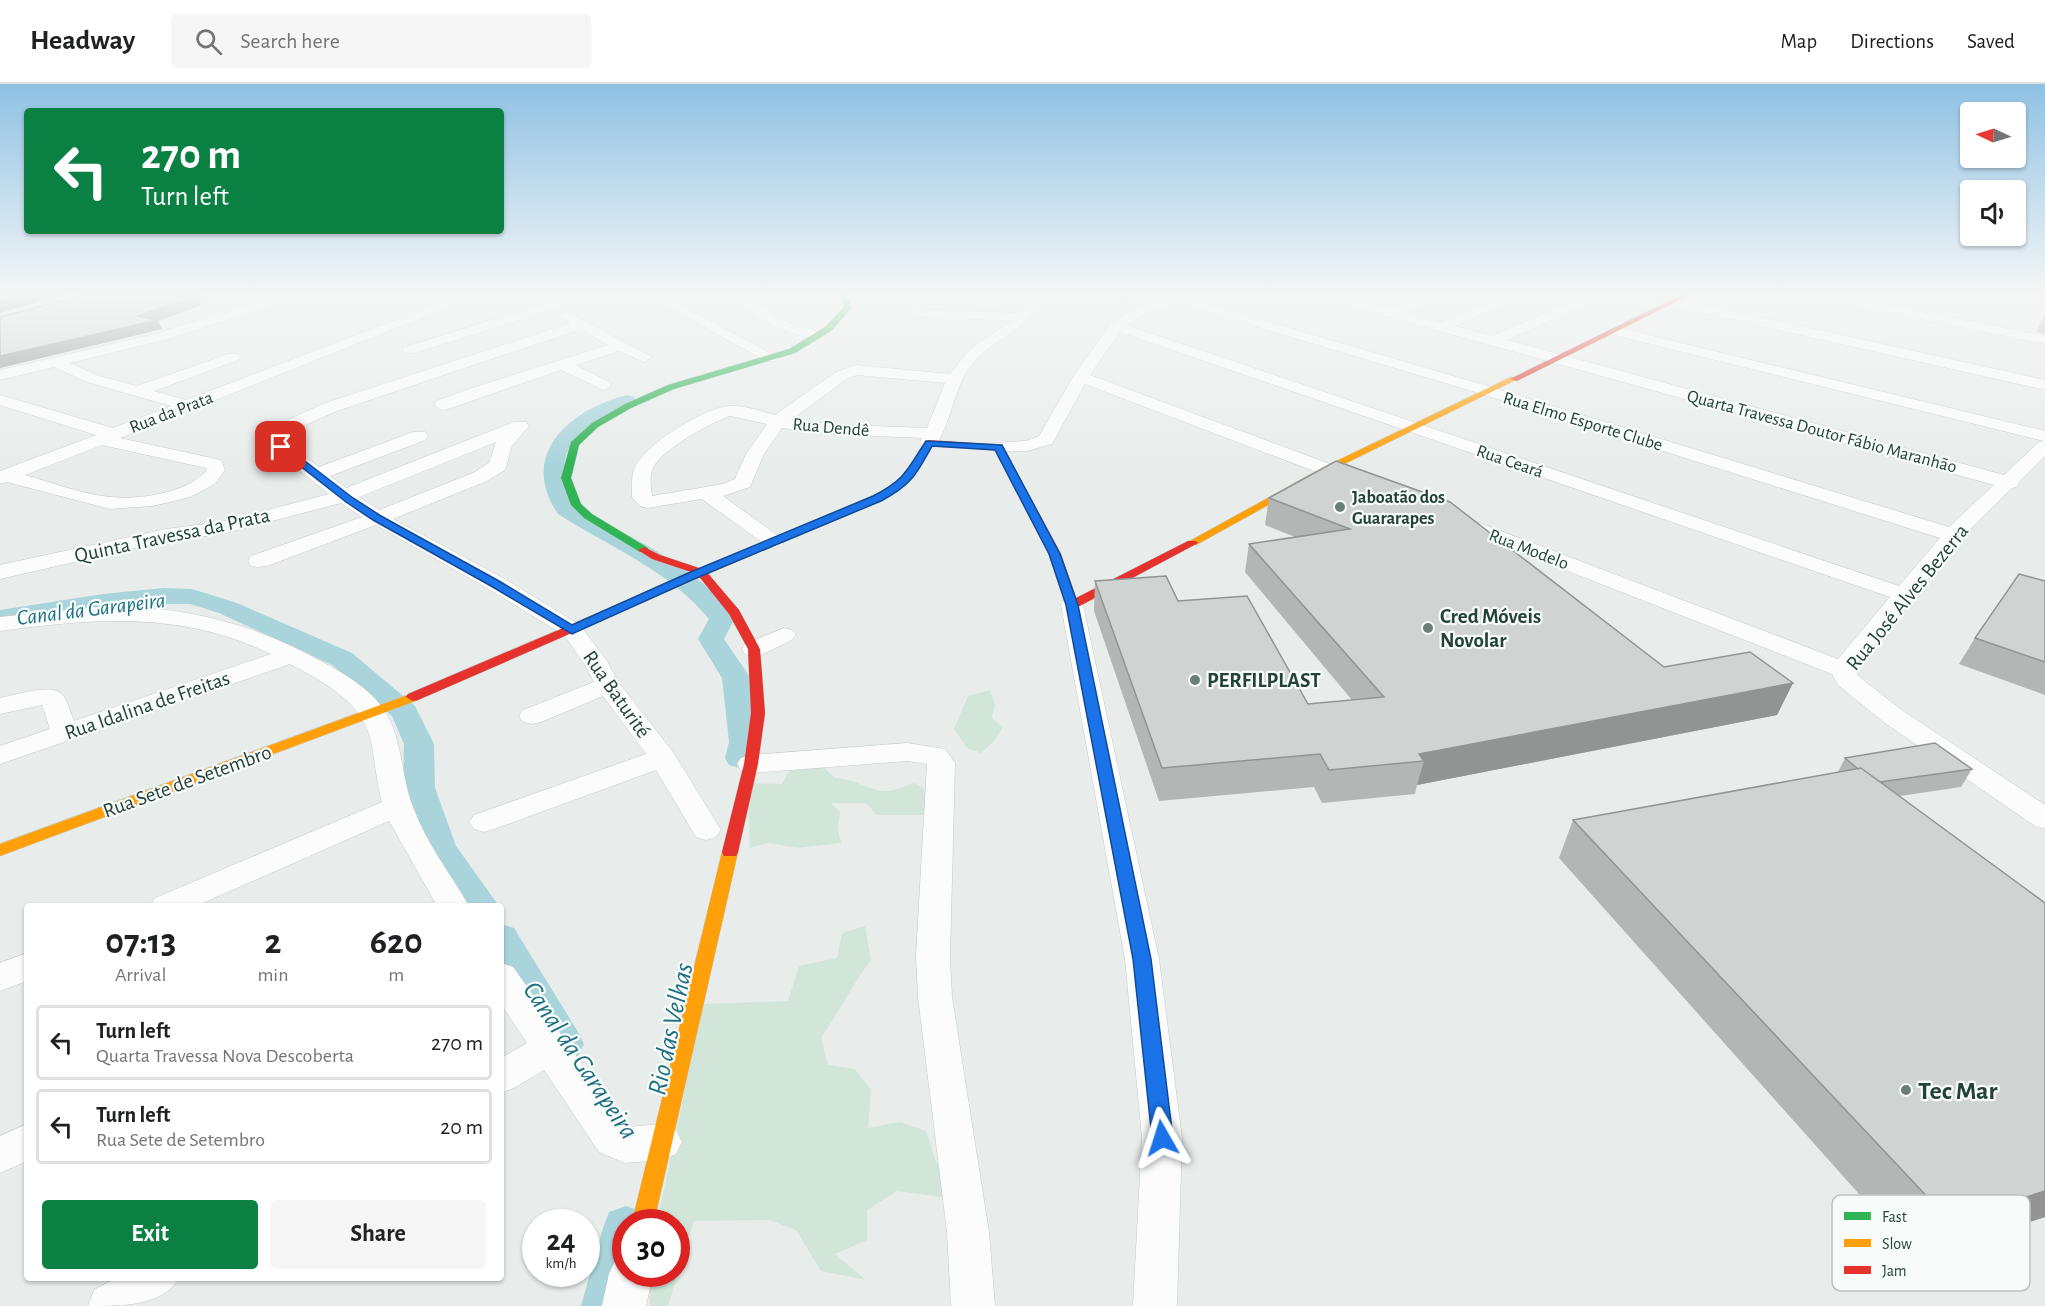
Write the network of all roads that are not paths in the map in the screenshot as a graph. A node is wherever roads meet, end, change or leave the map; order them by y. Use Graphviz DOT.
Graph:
graph roads {
  1 [pos="101,351"];
  2 [pos="333,351"];
  3 [pos="501,351"];
  4 [pos="604,351"];
  5 [pos="631,351"];
  6 [pos="758,351"];
  7 [pos="790,351"];
  8 [pos="978,351"];
  9 [pos="1099,351"];
  10 [pos="1189,351"];
  11 [pos="1361,351"];
  12 [pos="1529,351"];
  13 [pos="1575,351"];
  14 [pos="1694,351"];
  15 [pos="1907,351"];
  16 [pos="233,357"];
  17 [pos="644,357"];
  18 [pos="771,358"];
  19 [pos="1558,359"];
  20 [pos="56,362"];
  21 [pos="562,364"];
  22 [pos="0,375"];
  23 [pos="1081,377"];
  24 [pos="956,379"];
  25 [pos="603,385"];
  26 [pos="2045,385"];
  27 [pos="1488,391"];
  28 [pos="136,392"];
  29 [pos="0,400"];
  30 [pos="185,405"];
  31 [pos="442,405"];
  32 [pos="777,422"];
  33 [pos="1412,428"];
  34 [pos="418,436"];
  35 [pos="2045,436"];
  36 [pos="107,437"];
  37 [pos="931,438"];
  38 [pos="2045,446"];
  39 [pos="999,447"];
  40 [pos="1327,469"];
  41 [pos="315,475"];
  42 [pos="3,477"];
  43 [pos="1360,483"];
  44 [pos="2010,483"];
  45 [pos="706,493"];
  46 [pos="344,496"];
  47 [pos="377,518"];
  48 [pos="1448,518"];
  49 [pos="1953,535"];
  50 [pos="774,542"];
  51 [pos="259,561"];
  52 [pos="0,572"];
  53 [pos="695,574"];
  54 [pos="1905,595"];
  55 [pos="1072,605"];
  56 [pos="0,624"];
  57 [pos="572,630"];
  58 [pos="784,635"];
  59 [pos="754,649"];
  60 [pos="293,655"];
  61 [pos="1842,669"];
  62 [pos="608,685"];
  63 [pos="0,706"];
  64 [pos="385,708"];
  65 [pos="532,716"];
  66 [pos="65,734"];
  67 [pos="0,755"];
  68 [pos="663,758"];
  69 [pos="751,764"];
  70 [pos="398,806"];
  71 [pos="2045,819"];
  72 [pos="484,822"];
  73 [pos="706,830"];
  74 [pos="0,850"];
  75 [pos="173,903"];
  76 [pos="451,903"];
  77 [pos="24,967"];
  78 [pos="0,978"];
  79 [pos="504,980"];
  80 [pos="551,1047"];
  81 [pos="504,1075"];
  82 [pos="24,1143"];
  83 [pos="638,1143"];
  84 [pos="0,1155"];
  85 [pos="642,1209"];
  86 [pos="153,1281"];
  87 [pos="628,1287"];
  88 [pos="110,1306"];
  89 [pos="624,1306"];
  90 [pos="973,1306"];
  91 [pos="1155,1306"];
  1 -- 20 [label="street"];
  2 -- 30 [label="street, Rua da Prata"];
  3 -- 41 [label="street, Rua Baturité"];
  4 -- 21 [label="street"];
  5 -- 17 [label="street"];
  6 -- 18 [label="street"];
  7 -- 18 [label="street"];
  8 -- 24 [label="street, Rua Sete de Setembro"];
  9 -- 23 [label="street"];
  10 -- 33 [label="street, Rua Ceará"];
  11 -- 27 [label="street, Rua Elmo Esporte Clube"];
  12 -- 19 [label="street, Quarta Travessa Doutor Fábio Maranhão"];
  13 -- 19 [label="street"];
  14 -- 35 [label="street"];
  15 -- 26 [label="street"];
  16 -- 28 [label="street"];
  18 -- 53 [label="street"];
  19 -- 27 [label="street"];
  19 -- 44 [label="street, Quarta Travessa Doutor Fábio Maranhão"];
  20 -- 22 [label="street"];
  20 -- 28 [label="street"];
  21 -- 25 [label="street"];
  21 -- 31 [label="street"];
  23 -- 39 [label="street"];
  23 -- 40 [label="street"];
  24 -- 32 [label="street"];
  24 -- 37 [label="street, Rua Sete de Setembro"];
  27 -- 33 [label="street"];
  27 -- 49 [label="street, Rua Elmo Esporte Clube"];
  28 -- 30 [label="street"];
  29 -- 36 [label="street"];
  30 -- 36 [label="street, Rua da Prata"];
  32 -- 37 [label="street, Rua Dendê"];
  32 -- 45 [label="street"];
  32 -- 45 [label="street, Rua Dendê"];
  33 -- 40 [label="street"];
  33 -- 54 [label="street, Rua Ceará"];
  34 -- 41 [label="street"];
  36 -- 42 [label="street, Rua da Prata"];
  36 -- 42 [label="street"];
  37 -- 39 [label="street"];
  37 -- 50 [label="street, Rua Sete de Setembro"];
  38 -- 44 [label="street, Rua José Alves Bezerra"];
  39 -- 55 [label="street"];
  40 -- 43 [label="street"];
  40 -- 55 [label="street"];
  41 -- 46 [label="street, Rua Baturité"];
  44 -- 49 [label="street, Rua José Alves Bezerra"];
  45 -- 50 [label="street"];
  46 -- 47 [label="street, Rua Baturité"];
  46 -- 47 [label="street"];
  46 -- 52 [label="street, Quinta Travessa da Prata"];
  47 -- 51 [label="street"];
  47 -- 57 [label="street, Rua Baturité"];
  48 -- 61 [label="street, Rua Modelo"];
  49 -- 54 [label="street, Rua José Alves Bezerra"];
  50 -- 53 [label="street, Rua Sete de Setembro"];
  53 -- 57 [label="street, Rua Sete de Setembro"];
  53 -- 59 [label="street"];
  54 -- 61 [label="street, Rua José Alves Bezerra"];
  55 -- 91 [label="street"];
  56 -- 60 [label="street"];
  57 -- 62 [label="street, Rua Baturité"];
  57 -- 64 [label="street, Rua Sete de Setembro"];
  58 -- 59 [label="street"];
  59 -- 69 [label="street"];
  60 -- 64 [label="street"];
  60 -- 66 [label="street, Rua Idalina de Freitas"];
  61 -- 71 [label="street, Rua José Alves Bezerra"];
  62 -- 65 [label="street"];
  62 -- 68 [label="street, Rua Baturité"];
  63 -- 66 [label="street"];
  64 -- 70 [label="street"];
  64 -- 74 [label="street, Rua Sete de Setembro"];
  66 -- 67 [label="street, Rua Idalina de Freitas"];
  68 -- 72 [label="street"];
  68 -- 73 [label="street, Rua Baturité"];
  69 -- 83 [label="street"];
  69 -- 90 [label="street"];
  70 -- 75 [label="street"];
  70 -- 76 [label="street"];
  77 -- 78 [label="street"];
  79 -- 80 [label="street"];
  80 -- 81 [label="street"];
  80 -- 83 [label="street"];
  82 -- 84 [label="street"];
  83 -- 85 [label="street"];
  86 -- 88 [label="street"];
  87 -- 89 [label="street"];
}
